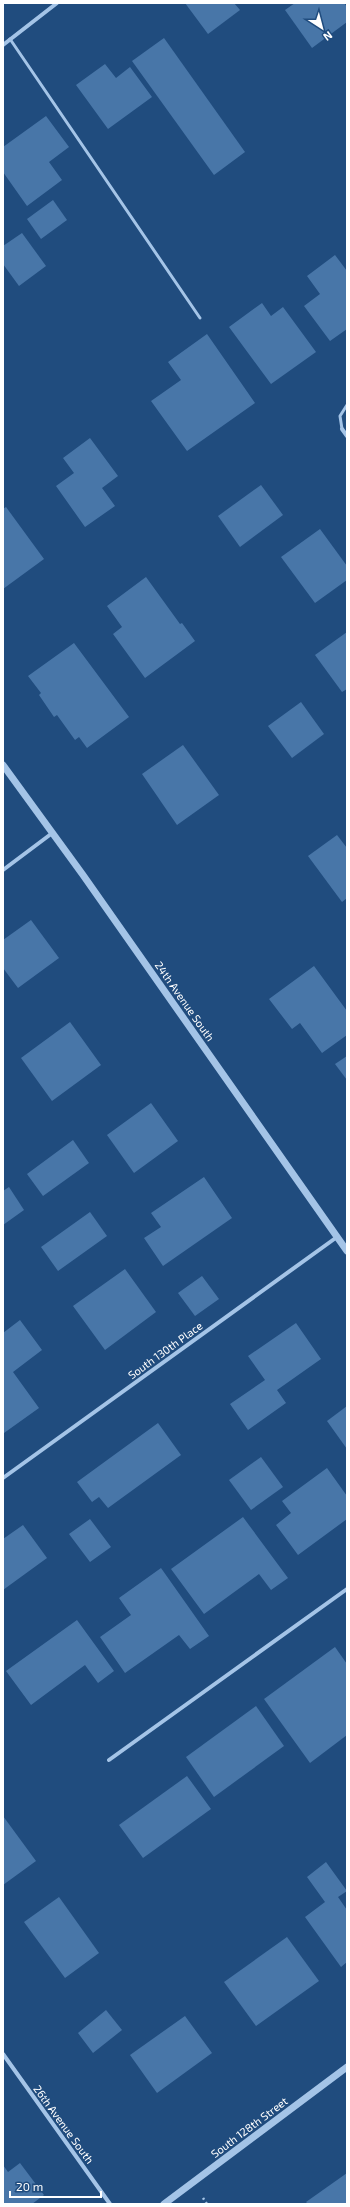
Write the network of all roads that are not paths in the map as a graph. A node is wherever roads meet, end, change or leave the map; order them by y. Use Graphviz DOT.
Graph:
graph roads {
  1 [pos="56,3"];
  2 [pos="10,39"];
  3 [pos="3,45"];
  4 [pos="200,318"];
  5 [pos="347,405"];
  6 [pos="342,429"];
  7 [pos="347,436"];
  8 [pos="3,765"];
  9 [pos="51,834"];
  10 [pos="3,870"];
  11 [pos="337,1237"];
  12 [pos="347,1252"];
  13 [pos="3,1478"];
  14 [pos="347,1588"];
  15 [pos="109,1760"];
  16 [pos="3,2054"];
  17 [pos="347,2067"];
  18 [pos="110,2204"];
  19 [pos="164,2204"];
  1 -- 2 [label="street"];
  2 -- 3 [label="street"];
  2 -- 4 [label="lane"];
  5 -- 6 [label="lane"];
  6 -- 7 [label="street"];
  8 -- 9 [label="street, 24th Avenue South"];
  9 -- 10 [label="street"];
  9 -- 11 [label="street, 24th Avenue South"];
  11 -- 12 [label="street, 24th Avenue South"];
  11 -- 13 [label="street, South 130th Place"];
  14 -- 15 [label="street"];
  16 -- 18 [label="street, 26th Avenue South"];
  17 -- 19 [label="street, South 128th Street"];
}
